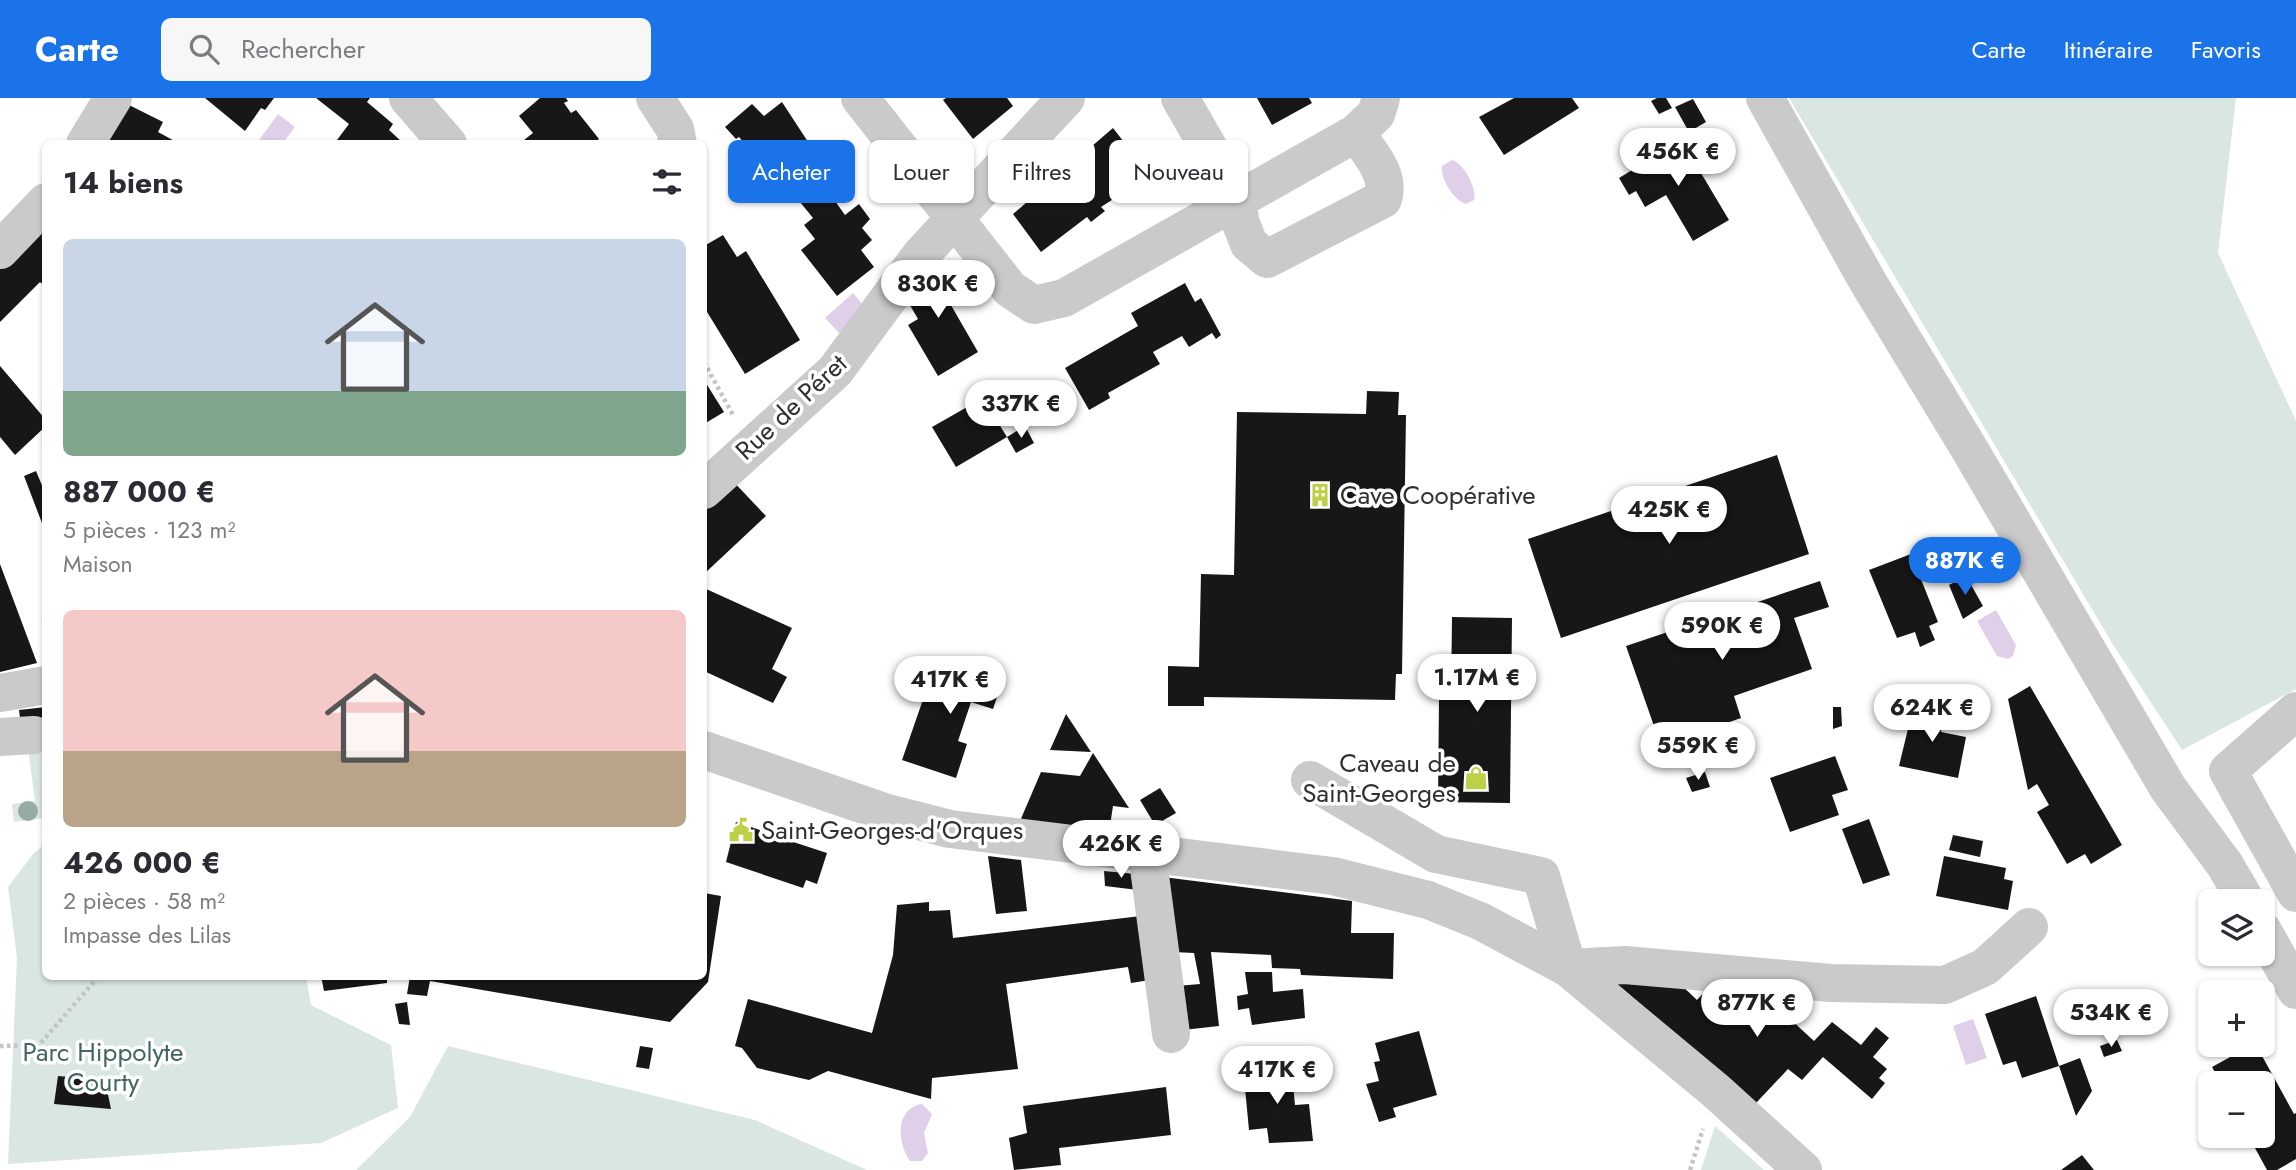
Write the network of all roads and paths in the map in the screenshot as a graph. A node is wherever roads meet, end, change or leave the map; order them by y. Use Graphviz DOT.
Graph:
graph roads {
  1 [pos="113,98"];
  2 [pos="408,98"];
  3 [pos="655,98"];
  4 [pos="860,98"];
  5 [pos="1066,98"];
  6 [pos="1180,98"];
  7 [pos="1381,98"];
  8 [pos="1765,98"];
  9 [pos="1356,133"];
  10 [pos="87,140"];
  11 [pos="445,140"];
  12 [pos="677,140"];
  13 [pos="1204,140"];
  14 [pos="1248,193"];
  15 [pos="1231,203"];
  16 [pos="1238,203"];
  17 [pos="42,206"];
  18 [pos="953,218"];
  19 [pos="0,250"];
  20 [pos="707,367"];
  21 [pos="750,445"];
  22 [pos="707,487"];
  23 [pos="42,686"];
  24 [pos="0,693"];
  25 [pos="2296,711"];
  26 [pos="707,751"];
  27 [pos="1310,780"];
  28 [pos="1147,853"];
  29 [pos="2239,889"];
  30 [pos="2296,893"];
  31 [pos="2029,928"];
  32 [pos="2275,952"];
  33 [pos="1568,968"];
  34 [pos="96,980"];
  35 [pos="2296,990"];
  36 [pos="1171,1034"];
  37 [pos="0,1046"];
  38 [pos="1803,1170"];
  1 -- 10 [label="street"];
  2 -- 11 [label="street"];
  3 -- 12 [label="street"];
  4 -- 18 [label="street"];
  5 -- 18 [label="street, Rue de Péret"];
  6 -- 13 [label="street"];
  7 -- 9 [label="street"];
  8 -- 29 [label="street"];
  9 -- 14 [label="street"];
  9 -- 16 [label="street"];
  15 -- 18 [label="street"];
  17 -- 19 [label="street"];
  18 -- 21 [label="street, Rue de Péret"];
  20 -- 21 [label="path"];
  21 -- 22 [label="street, Rue de Péret"];
  23 -- 24 [label="street"];
  25 -- 30 [label="street"];
  26 -- 28 [label="street"];
  27 -- 33 [label="street"];
  28 -- 33 [label="street"];
  28 -- 36 [label="street"];
  31 -- 33 [label="street"];
  32 -- 35 [label="street"];
  33 -- 38 [label="street"];
  34 -- 37 [label="path"];
}
